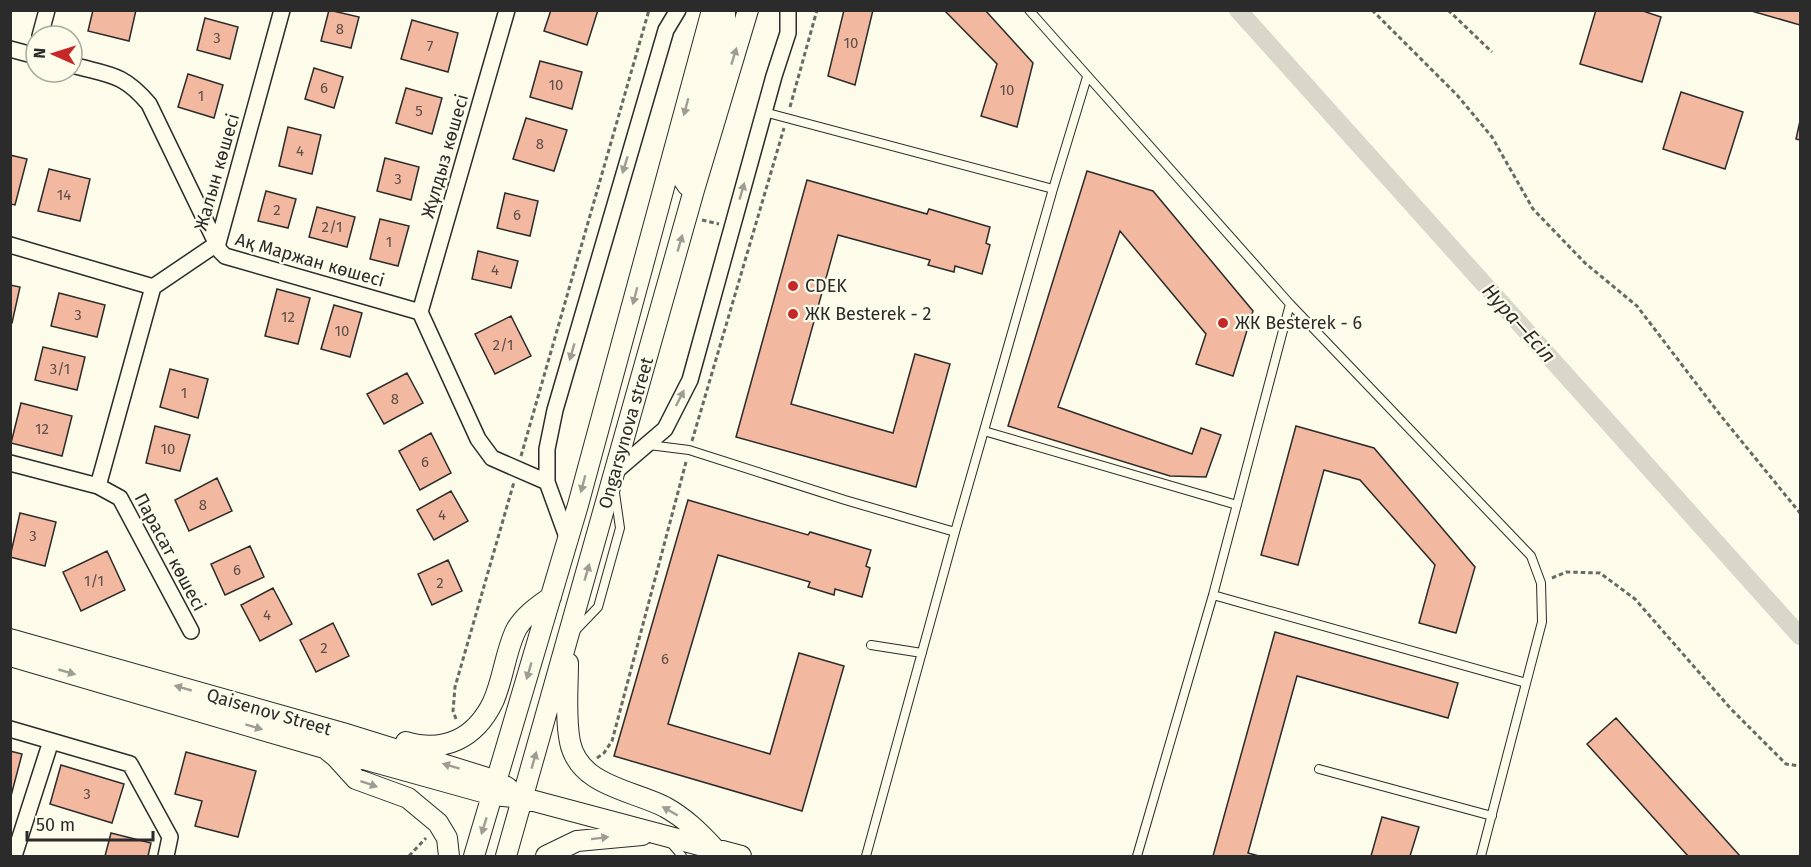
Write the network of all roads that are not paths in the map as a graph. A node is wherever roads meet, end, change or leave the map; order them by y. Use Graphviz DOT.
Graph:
graph roads {
  1 [pos="282,10"];
  2 [pos="507,10"];
  3 [pos="678,10"];
  4 [pos="712,10"];
  5 [pos="725,10"];
  6 [pos="748,10"];
  7 [pos="788,10"];
  8 [pos="1029,10"];
  9 [pos="84,68"];
  10 [pos="1087,77"];
  11 [pos="764,112"];
  12 [pos="1053,189"];
  13 [pos="694,190"];
  14 [pos="218,243"];
  15 [pos="10,245"];
  16 [pos="648,248"];
  17 [pos="153,287"];
  18 [pos="1290,304"];
  19 [pos="420,312"];
  20 [pos="984,431"];
  21 [pos="647,445"];
  22 [pos="10,463"];
  23 [pos="614,476"];
  24 [pos="547,482"];
  25 [pos="98,486"];
  26 [pos="1237,505"];
  27 [pos="955,532"];
  28 [pos="567,537"];
  29 [pos="1213,595"];
  30 [pos="551,597"];
  31 [pos="190,631"];
  32 [pos="10,639"];
  33 [pos="568,639"];
  34 [pos="871,645"];
  35 [pos="922,653"];
  36 [pos="10,656"];
  37 [pos="1526,683"];
  38 [pos="10,729"];
  39 [pos="343,733"];
  40 [pos="51,741"];
  41 [pos="324,748"];
  42 [pos="1319,769"];
  43 [pos="495,788"];
  44 [pos="523,798"];
  45 [pos="1492,816"];
  46 [pos="663,835"];
  47 [pos="714,848"];
  48 [pos="14,856"];
  49 [pos="166,856"];
  50 [pos="449,856"];
  51 [pos="474,856"];
  52 [pos="506,856"];
  53 [pos="546,856"];
  54 [pos="682,856"];
  55 [pos="741,856"];
  56 [pos="866,856"];
  57 [pos="1137,856"];
  58 [pos="1481,856"];
  1 -- 14 [label="street, Жалын көшесі"];
  2 -- 19 [label="street, Жұлдыз көшесі"];
  3 -- 24 [label="street, one-way"];
  4 -- 16 [label="street, Ongarsynova street, one-way"];
  5 -- 13 [label="street"];
  13 -- 6 [label="street, Ongarsynova street, one-way"];
  7 -- 11 [label="street"];
  8 -- 10 [label="lane"];
  9 -- 14 [label="street, Ақ Маржан көшесі"];
  10 -- 12 [label="lane"];
  10 -- 18 [label="lane"];
  11 -- 12 [label="lane"];
  21 -- 11 [label="street, one-way"];
  12 -- 20 [label="lane"];
  23 -- 13 [label="street, Ongarsynova street, one-way"];
  14 -- 17 [label="street, Жалын көшесі"];
  14 -- 19 [label="street, Ақ Маржан көшесі"];
  15 -- 17 [label="street"];
  16 -- 23 [label="street"];
  16 -- 28 [label="street, Ongarsynova street, one-way"];
  17 -- 25 [label="street"];
  18 -- 26 [label="lane"];
  18 -- 37 [label="lane"];
  19 -- 24 [label="street"];
  20 -- 26 [label="lane"];
  20 -- 27 [label="lane"];
  21 -- 23 [label="street"];
  21 -- 27 [label="lane"];
  22 -- 25 [label="street, Парасат көшесі"];
  33 -- 23 [label="street, Ongarsynova street, one-way"];
  24 -- 28 [label="street"];
  25 -- 31 [label="street, Парасат көшесі"];
  26 -- 29 [label="lane"];
  27 -- 35 [label="lane"];
  28 -- 30 [label="street, Ongarsynova street"];
  29 -- 37 [label="lane"];
  29 -- 57 [label="lane"];
  30 -- 39 [label="street"];
  30 -- 43 [label="street, Ongarsynova street, one-way"];
  39 -- 32 [label="street, Qaisenov Street, one-way"];
  44 -- 33 [label="street, Ongarsynova street, one-way"];
  47 -- 33 [label="street, one-way"];
  34 -- 35 [label="lane"];
  35 -- 56 [label="lane"];
  36 -- 41 [label="street, Qaisenov Street, one-way"];
  37 -- 45 [label="lane"];
  38 -- 40 [label="street"];
  43 -- 39 [label="street, Qaisenov Street, one-way"];
  40 -- 48 [label="street"];
  40 -- 49 [label="street"];
  41 -- 43 [label="street, Qaisenov Street"];
  41 -- 50 [label="street, one-way"];
  42 -- 45 [label="lane"];
  43 -- 44 [label="street, Qaisenov Street"];
  43 -- 51 [label="street, Ongarsynova street, one-way"];
  44 -- 46 [label="street, Qaisenov Street"];
  44 -- 52 [label="street, Ongarsynova street"];
  45 -- 58 [label="lane"];
  46 -- 47 [label="street, Qaisenov Street"];
  53 -- 46 [label="street, one-way"];
  46 -- 54 [label="lane"];
  47 -- 55 [label="street, Qaisenov Street"];
}
